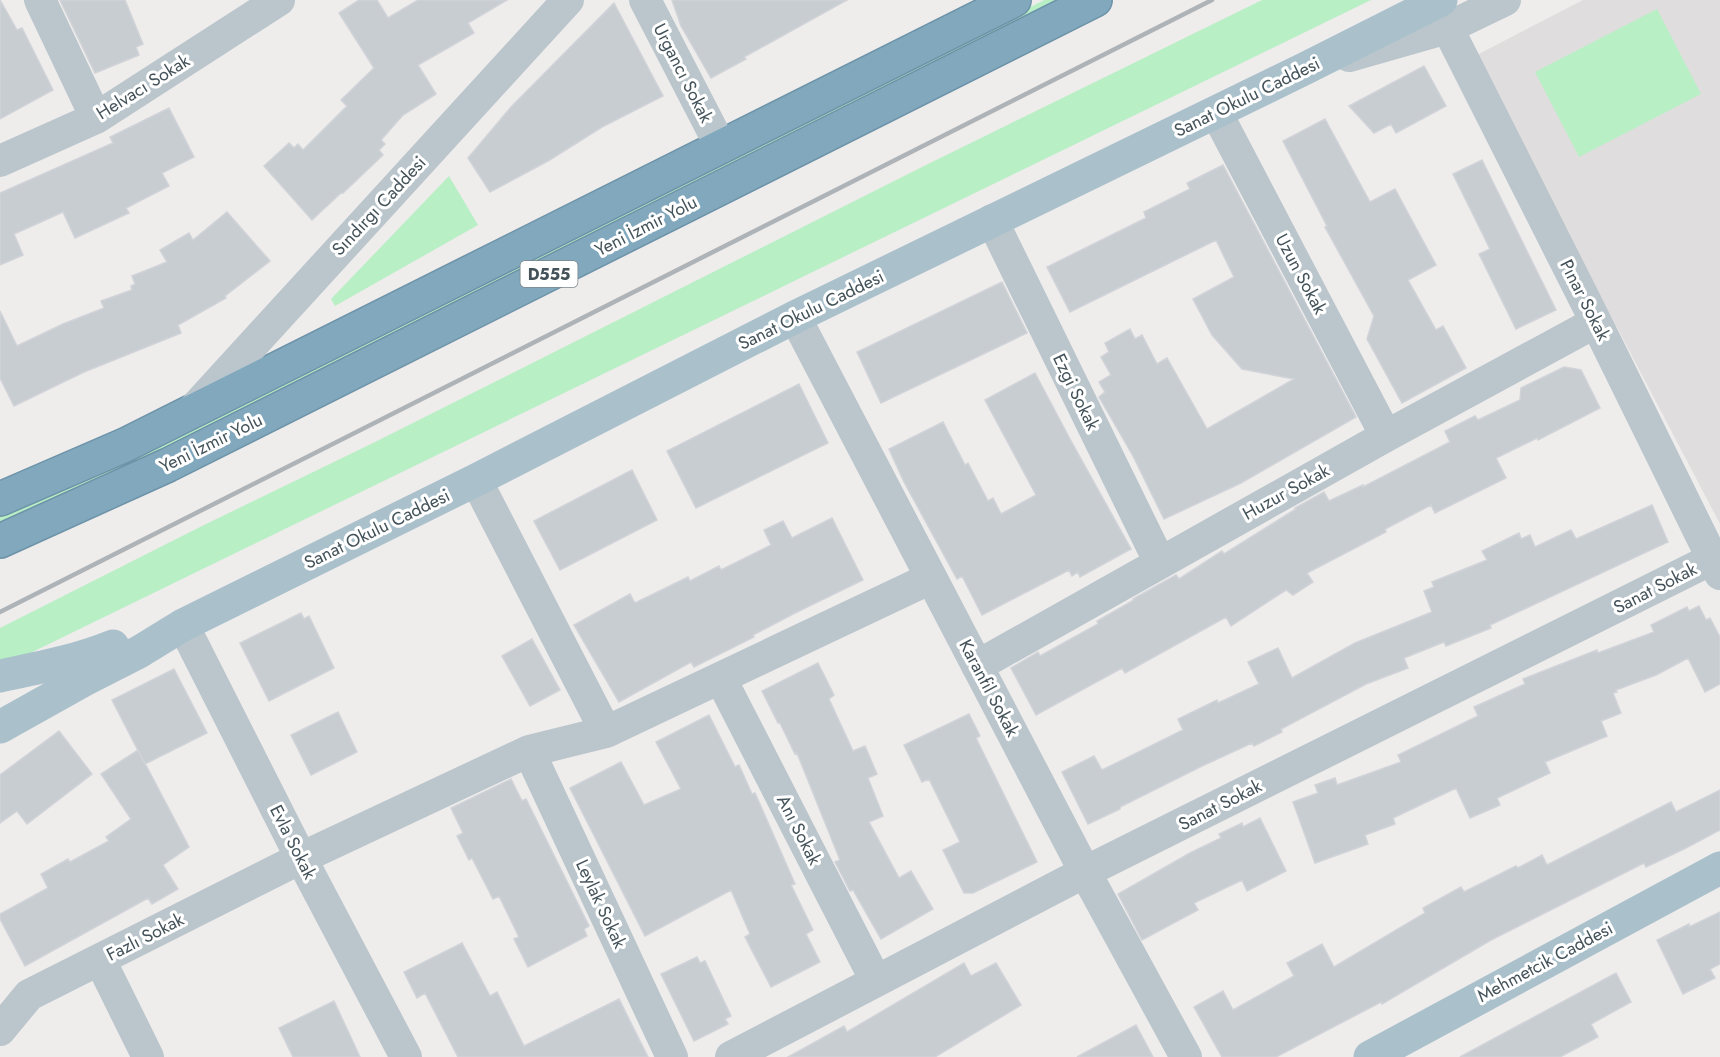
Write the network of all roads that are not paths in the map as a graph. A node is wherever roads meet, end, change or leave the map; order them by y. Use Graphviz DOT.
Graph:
graph roads {
  1 [pos="40,0"];
  2 [pos="279,0"];
  3 [pos="568,0"];
  4 [pos="645,0"];
  5 [pos="1014,0"];
  6 [pos="1095,0"];
  7 [pos="1505,0"];
  8 [pos="1441,10"];
  9 [pos="1216,112"];
  10 [pos="96,118"];
  11 [pos="721,147"];
  12 [pos="0,161"];
  13 [pos="992,220"];
  14 [pos="795,317"];
  15 [pos="1596,322"];
  16 [pos="190,412"];
  17 [pos="1386,436"];
  18 [pos="476,480"];
  19 [pos="0,499"];
  20 [pos="0,541"];
  21 [pos="1160,563"];
  22 [pos="1716,566"];
  23 [pos="932,578"];
  24 [pos="183,626"];
  25 [pos="977,666"];
  26 [pos="0,676"];
  27 [pos="721,679"];
  28 [pos="0,727"];
  29 [pos="606,732"];
  30 [pos="529,751"];
  31 [pos="301,858"];
  32 [pos="1720,868"];
  33 [pos="1085,872"];
  34 [pos="100,960"];
  35 [pos="876,981"];
  36 [pos="0,1030"];
  37 [pos="148,1057"];
  38 [pos="406,1057"];
  39 [pos="672,1057"];
  40 [pos="731,1057"];
  41 [pos="1186,1057"];
  42 [pos="1370,1057"];
  1 -- 10 [label="street"];
  2 -- 10 [label="street, Helvacı Sokak"];
  3 -- 16 [label="street, Sındırgı Caddesi"];
  4 -- 11 [label="street, Urgancı Sokak"];
  5 -- 11 [label="highway, Yeni İzmir Yolu / D555"];
  6 -- 20 [label="highway, Yeni İzmir Yolu / D555"];
  7 -- 8 [label="street"];
  8 -- 9 [label="main road, Sanat Okulu Caddesi"];
  8 -- 15 [label="street, Pınar Sokak"];
  9 -- 13 [label="main road, Sanat Okulu Caddesi"];
  9 -- 17 [label="street, Uzun Sokak"];
  10 -- 12 [label="street, Helvacı Sokak"];
  11 -- 16 [label="highway, Yeni İzmir Yolu / D555"];
  13 -- 14 [label="main road, Sanat Okulu Caddesi"];
  13 -- 21 [label="street, Ezgi Sokak"];
  14 -- 18 [label="main road, Sanat Okulu Caddesi"];
  14 -- 23 [label="street, Karanfil Sokak"];
  15 -- 17 [label="street, Huzur Sokak"];
  15 -- 22 [label="street, Pınar Sokak"];
  16 -- 19 [label="highway, Yeni İzmir Yolu / D555"];
  17 -- 21 [label="street, Huzur Sokak"];
  18 -- 24 [label="main road, Sanat Okulu Caddesi"];
  18 -- 29 [label="street"];
  21 -- 25 [label="street, Huzur Sokak"];
  22 -- 33 [label="street, Sanat Sokak"];
  23 -- 25 [label="street, Karanfil Sokak"];
  23 -- 27 [label="street, Fazlı Sokak"];
  24 -- 26 [label="main road"];
  24 -- 28 [label="main road, Sanat Okulu Caddesi"];
  24 -- 31 [label="street, Evla Sokak"];
  25 -- 33 [label="street, Karanfil Sokak"];
  27 -- 29 [label="street, Fazlı Sokak"];
  27 -- 35 [label="street, Anı Sokak"];
  29 -- 30 [label="street, Fazlı Sokak"];
  30 -- 31 [label="street, Fazlı Sokak"];
  30 -- 39 [label="street, Leylak Sokak"];
  31 -- 34 [label="street, Fazlı Sokak"];
  31 -- 38 [label="street, Evla Sokak"];
  32 -- 42 [label="main road, Mehmetcik Caddesi"];
  33 -- 35 [label="street, Sanat Sokak"];
  33 -- 41 [label="street, Karanfil Sokak"];
  34 -- 36 [label="street, Fazlı Sokak"];
  34 -- 37 [label="street"];
  35 -- 40 [label="street, Sanat Sokak"];
}
